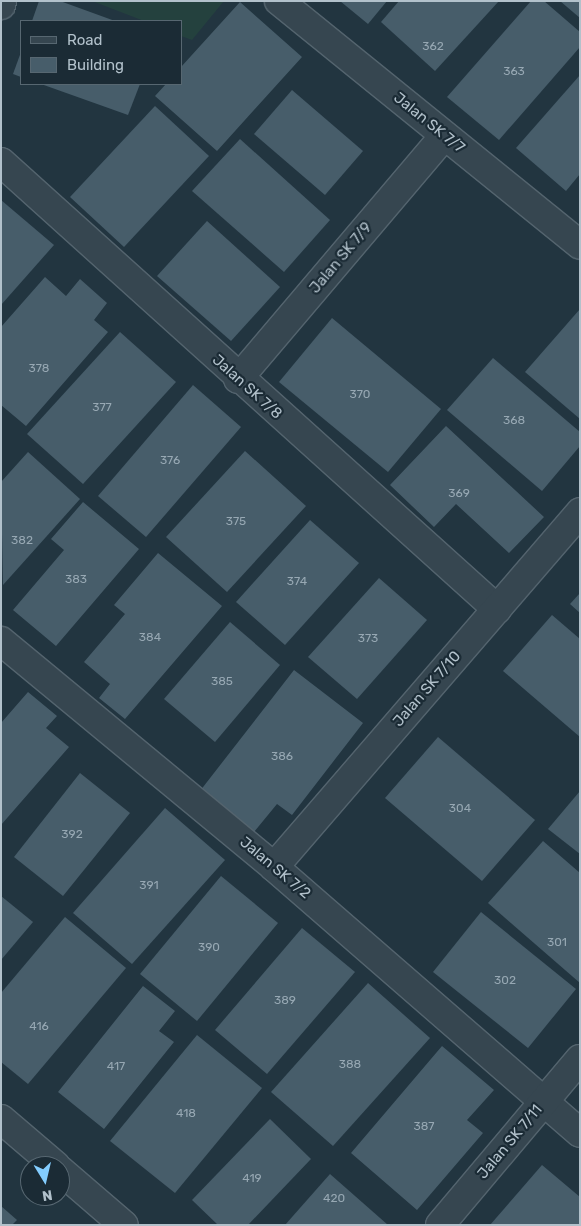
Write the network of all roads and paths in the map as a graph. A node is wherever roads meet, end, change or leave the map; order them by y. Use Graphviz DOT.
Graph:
graph roads {
  1 [pos="2,1"];
  2 [pos="280,1"];
  3 [pos="1,5"];
  4 [pos="444,136"];
  5 [pos="1,162"];
  6 [pos="580,245"];
  7 [pos="238,379"];
  8 [pos="580,512"];
  9 [pos="497,609"];
  10 [pos="1,641"];
  11 [pos="274,867"];
  12 [pos="580,1060"];
  13 [pos="544,1102"];
  14 [pos="1,1119"];
  15 [pos="580,1133"];
  16 [pos="44,1156"];
  17 [pos="70,1179"];
  18 [pos="124,1225"];
  19 [pos="440,1225"];
  1 -- 3 [label="street"];
  2 -- 4 [label="street, Jalan SK 7/7"];
  4 -- 6 [label="street, Jalan SK 7/7"];
  4 -- 7 [label="street, Jalan SK 7/9"];
  5 -- 7 [label="street, Jalan SK 7/8"];
  7 -- 9 [label="street, Jalan SK 7/8"];
  8 -- 9 [label="street, Jalan SK 7/10"];
  9 -- 11 [label="street, Jalan SK 7/10"];
  10 -- 11 [label="street, Jalan SK 7/2"];
  11 -- 13 [label="street, Jalan SK 7/2"];
  12 -- 13 [label="street, Jalan SK 7/11"];
  13 -- 15 [label="street, Jalan SK 7/2"];
  13 -- 19 [label="street, Jalan SK 7/11"];
  14 -- 16 [label="street"];
  17 -- 18 [label="street"];
}
